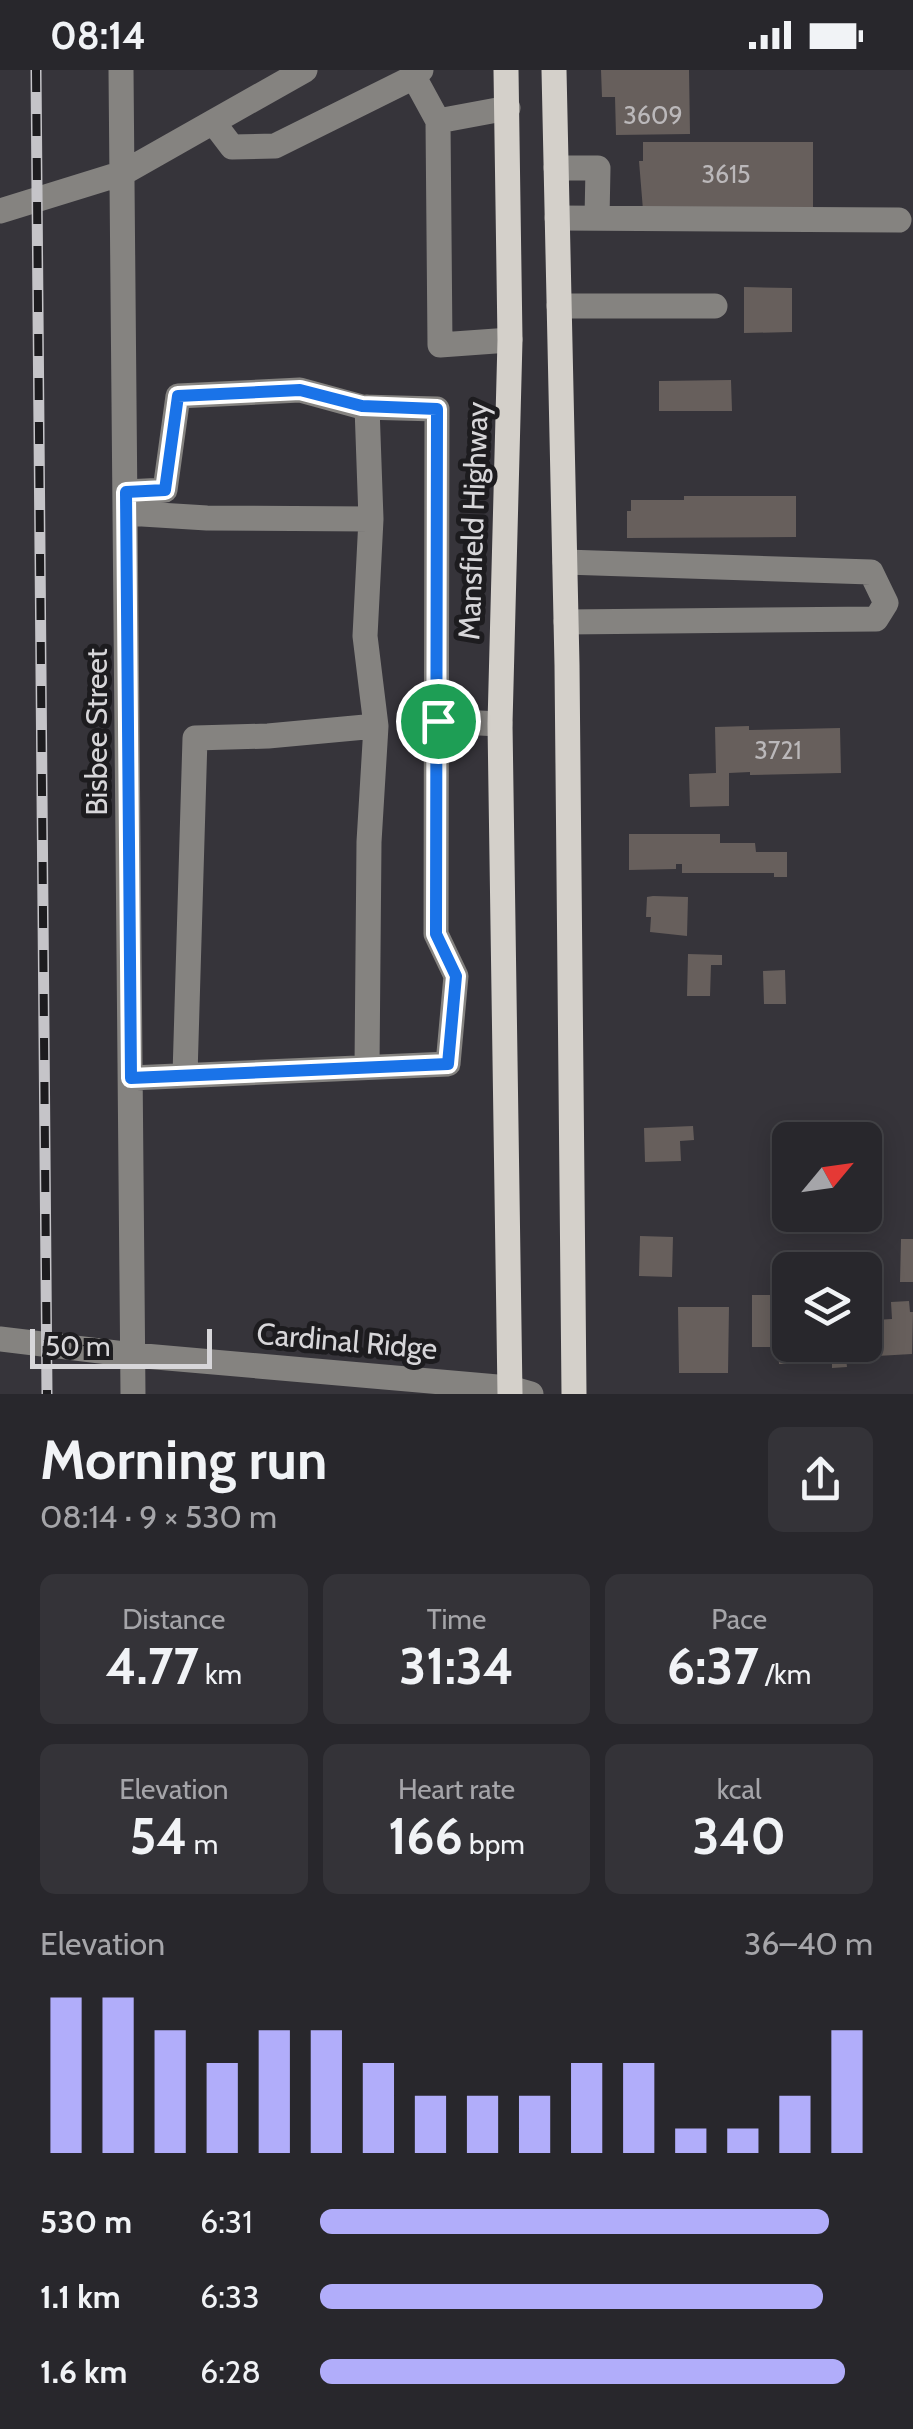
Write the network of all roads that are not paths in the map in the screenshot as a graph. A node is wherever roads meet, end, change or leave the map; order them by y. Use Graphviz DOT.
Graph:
graph roads {
  1 [pos="121,70"];
  2 [pos="304,70"];
  3 [pos="506,70"];
  4 [pos="554,70"];
  5 [pos="417,73"];
  6 [pos="508,108"];
  7 [pos="213,122"];
  8 [pos="438,122"];
  9 [pos="556,168"];
  10 [pos="124,174"];
  11 [pos="0,211"];
  12 [pos="557,218"];
  13 [pos="597,218"];
  14 [pos="899,220"];
  15 [pos="559,306"];
  16 [pos="715,306"];
  17 [pos="510,340"];
  18 [pos="367,407"];
  19 [pos="126,503"];
  20 [pos="371,519"];
  21 [pos="565,562"];
  22 [pos="566,622"];
  23 [pos="438,721"];
  24 [pos="500,724"];
  25 [pos="376,726"];
  26 [pos="367,1067"];
  27 [pos="186,1075"];
  28 [pos="131,1078"];
  29 [pos="0,1339"];
  30 [pos="133,1355"];
  31 [pos="517,1392"];
  32 [pos="133,1394"];
  33 [pos="574,1394"];
  1 -- 10 [label="street, Bisbee Street"];
  2 -- 7 [label="street"];
  3 -- 6 [label="main road, Mansfield Highway"];
  4 -- 9 [label="main road"];
  5 -- 7 [label="street"];
  5 -- 8 [label="street"];
  6 -- 8 [label="street"];
  6 -- 17 [label="main road, Mansfield Highway"];
  7 -- 10 [label="street"];
  8 -- 17 [label="street"];
  9 -- 12 [label="main road"];
  9 -- 13 [label="street"];
  10 -- 11 [label="street"];
  10 -- 19 [label="street, Bisbee Street"];
  12 -- 13 [label="street"];
  12 -- 15 [label="main road"];
  13 -- 14 [label="street"];
  15 -- 16 [label="street"];
  15 -- 21 [label="main road"];
  17 -- 24 [label="main road, Mansfield Highway"];
  18 -- 19 [label="street"];
  18 -- 20 [label="street"];
  18 -- 23 [label="street"];
  19 -- 20 [label="street"];
  19 -- 28 [label="street, Bisbee Street"];
  20 -- 25 [label="street"];
  21 -- 22 [label="main road"];
  21 -- 22 [label="street"];
  22 -- 33 [label="main road"];
  23 -- 24 [label="street"];
  23 -- 26 [label="street"];
  24 -- 31 [label="main road, Mansfield Highway"];
  25 -- 26 [label="street"];
  25 -- 27 [label="street"];
  26 -- 27 [label="street"];
  27 -- 28 [label="street"];
  28 -- 30 [label="street, Bisbee Street"];
  29 -- 30 [label="street, Cardinal Ridge"];
  30 -- 31 [label="street, Cardinal Ridge"];
  30 -- 32 [label="street, Bisbee Street"];
}
